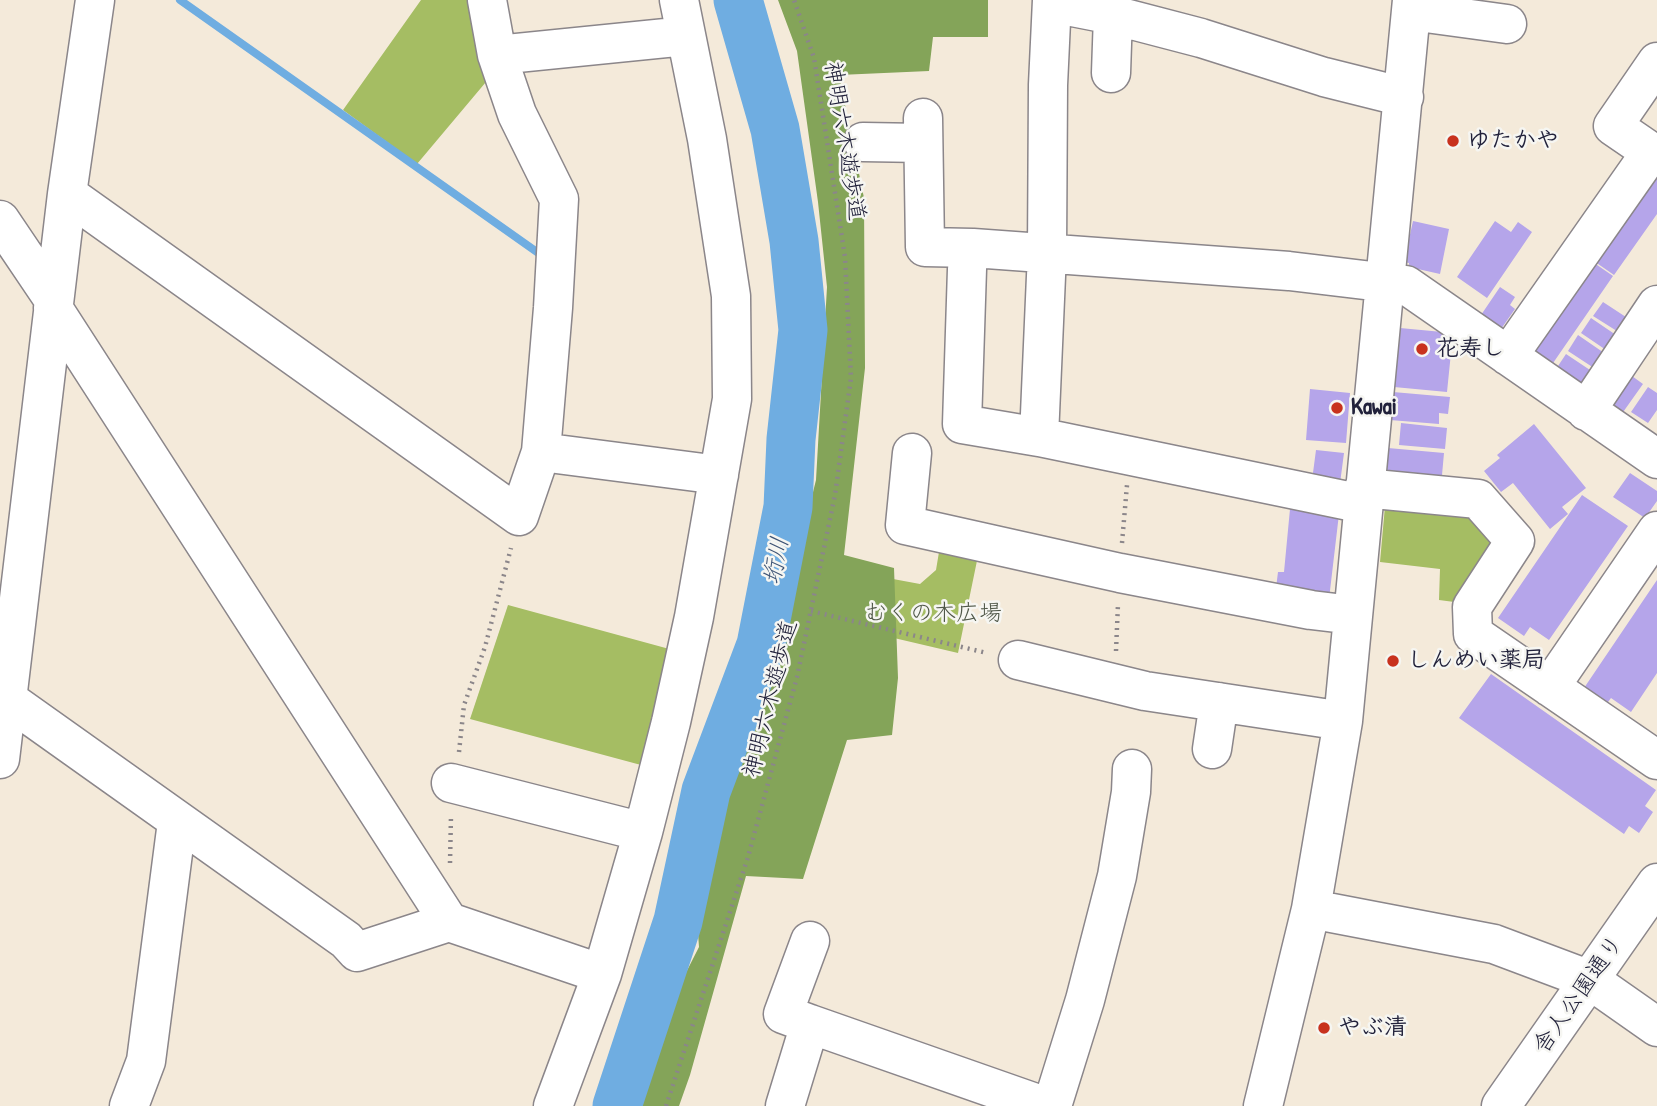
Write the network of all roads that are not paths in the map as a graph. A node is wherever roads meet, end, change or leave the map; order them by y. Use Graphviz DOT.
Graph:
graph roads {
  1 [pos="95,0"];
  2 [pos="487,0"];
  3 [pos="1052,1"];
  4 [pos="1412,6"];
  5 [pos="1113,15"];
  6 [pos="682,18"];
  7 [pos="1507,24"];
  8 [pos="497,55"];
  9 [pos="1657,62"];
  10 [pos="1111,74"];
  11 [pos="1404,97"];
  12 [pos="863,142"];
  13 [pos="67,194"];
  14 [pos="0,220"];
  15 [pos="1046,253"];
  16 [pos="967,269"];
  17 [pos="1387,281"];
  18 [pos="54,304"];
  19 [pos="1657,305"];
  20 [pos="1508,356"];
  21 [pos="1586,411"];
  22 [pos="1039,437"];
  23 [pos="541,452"];
  24 [pos="912,453"];
  25 [pos="1657,459"];
  26 [pos="719,475"];
  27 [pos="1364,496"];
  28 [pos="1657,531"];
  29 [pos="1353,615"];
  30 [pos="1018,660"];
  31 [pos="1550,687"];
  32 [pos="4,697"];
  33 [pos="1219,702"];
  34 [pos="1343,721"];
  35 [pos="1212,749"];
  36 [pos="0,759"];
  37 [pos="1657,760"];
  38 [pos="1132,769"];
  39 [pos="451,783"];
  40 [pos="177,822"];
  41 [pos="643,832"];
  42 [pos="1657,883"];
  43 [pos="1311,909"];
  44 [pos="449,922"];
  45 [pos="810,941"];
  46 [pos="602,974"];
  47 [pos="1590,980"];
  48 [pos="810,1024"];
  49 [pos="1657,1027"];
  50 [pos="129,1106"];
  51 [pos="553,1106"];
  52 [pos="785,1106"];
  53 [pos="1044,1106"];
  54 [pos="1052,1106"];
  55 [pos="1263,1106"];
  56 [pos="1501,1106"];
  1 -- 13 [label="street"];
  2 -- 8 [label="street"];
  3 -- 5 [label="street"];
  3 -- 15 [label="street"];
  4 -- 7 [label="street"];
  4 -- 11 [label="street"];
  5 -- 10 [label="street"];
  5 -- 11 [label="street"];
  6 -- 8 [label="street"];
  6 -- 26 [label="street"];
  8 -- 23 [label="street"];
  9 -- 20 [label="street"];
  11 -- 17 [label="street"];
  12 -- 15 [label="street"];
  13 -- 18 [label="street"];
  13 -- 23 [label="street"];
  14 -- 18 [label="street"];
  15 -- 17 [label="street"];
  15 -- 22 [label="street"];
  16 -- 22 [label="street"];
  17 -- 20 [label="street"];
  17 -- 27 [label="street"];
  18 -- 32 [label="street"];
  18 -- 44 [label="street"];
  19 -- 21 [label="street"];
  20 -- 21 [label="street"];
  21 -- 25 [label="street"];
  22 -- 27 [label="street"];
  23 -- 26 [label="street"];
  24 -- 29 [label="street"];
  26 -- 41 [label="street"];
  27 -- 29 [label="street"];
  27 -- 31 [label="street"];
  28 -- 31 [label="street"];
  29 -- 34 [label="street"];
  30 -- 33 [label="street"];
  31 -- 37 [label="street"];
  32 -- 36 [label="street"];
  32 -- 40 [label="street"];
  33 -- 34 [label="street"];
  33 -- 35 [label="street"];
  34 -- 43 [label="street"];
  38 -- 54 [label="street"];
  39 -- 41 [label="street"];
  40 -- 44 [label="street"];
  40 -- 50 [label="street"];
  41 -- 46 [label="street"];
  42 -- 47 [label="street, 舎人公園通り"];
  43 -- 47 [label="street"];
  43 -- 55 [label="street"];
  44 -- 46 [label="street"];
  45 -- 48 [label="street"];
  46 -- 51 [label="street"];
  47 -- 49 [label="street"];
  47 -- 56 [label="street, 舎人公園通り"];
  48 -- 52 [label="street"];
  48 -- 53 [label="street"];
}
